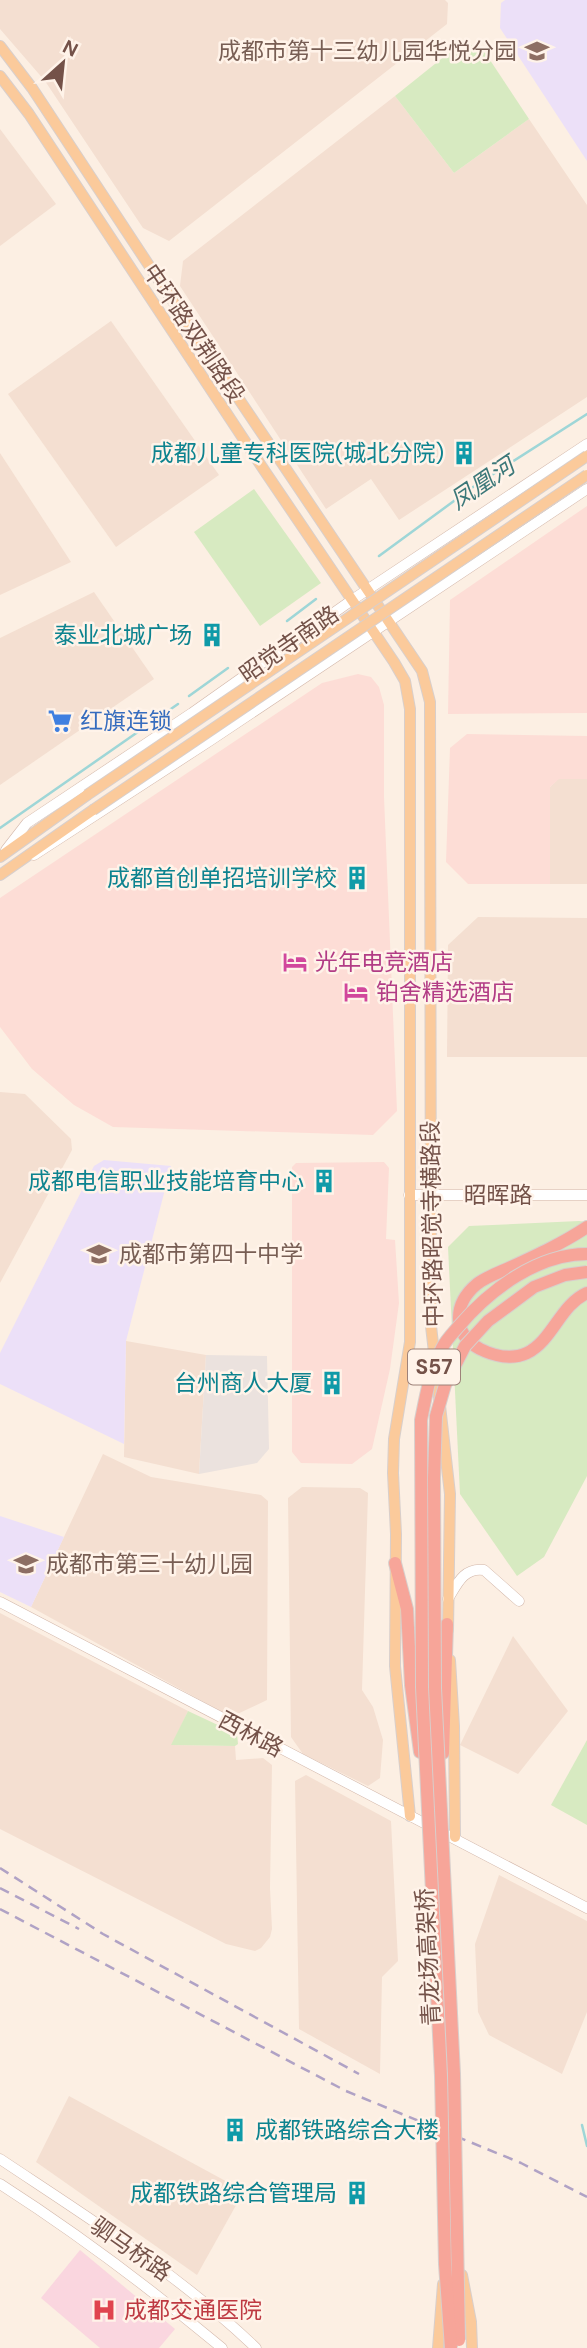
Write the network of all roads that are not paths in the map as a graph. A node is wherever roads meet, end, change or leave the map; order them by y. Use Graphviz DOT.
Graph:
graph roads {
  1 [pos="0,46"];
  2 [pos="0,76"];
  3 [pos="587,444"];
  4 [pos="587,456"];
  5 [pos="587,475"];
  6 [pos="587,489"];
  7 [pos="367,590"];
  8 [pos="352,600"];
  9 [pos="389,621"];
  10 [pos="374,631"];
  11 [pos="1,857"];
  12 [pos="4,871"];
  13 [pos="409,1195"];
  14 [pos="430,1195"];
  15 [pos="587,1195"];
  16 [pos="587,1227"];
  17 [pos="587,1254"];
  18 [pos="587,1272"];
  19 [pos="587,1293"];
  20 [pos="395,1563"];
  21 [pos="448,1600"];
  22 [pos="519,1601"];
  23 [pos="0,1602"];
  24 [pos="447,1624"];
  25 [pos="428,1804"];
  26 [pos="442,1806"];
  27 [pos="410,1816"];
  28 [pos="455,1837"];
  29 [pos="587,1908"];
  30 [pos="0,2159"];
  31 [pos="0,2184"];
  32 [pos="459,2262"];
  33 [pos="445,2264"];
  34 [pos="222,2348"];
  35 [pos="256,2348"];
  36 [pos="438,2348"];
  37 [pos="451,2348"];
  38 [pos="459,2348"];
  39 [pos="472,2348"];
  1 -- 7 [label="main road, 中环路双荆路段"];
  2 -- 8 [label="main road, 中环路双荆路段"];
  3 -- 7 [label="street, 昭觉寺南路"];
  4 -- 11 [label="main road, 昭觉寺南路, bridge"];
  5 -- 12 [label="main road, 昭觉寺南路, bridge"];
  6 -- 9 [label="street, 昭觉寺南路"];
  7 -- 8 [label="street, 昭觉寺南路"];
  7 -- 9 [label="main road, 中环路双荆路段"];
  8 -- 10 [label="main road, 中环路双荆路段"];
  8 -- 11 [label="street, 昭觉寺南路"];
  9 -- 10 [label="street, 昭觉寺南路"];
  9 -- 14 [label="main road, 中环路昭觉寺横路段"];
  10 -- 12 [label="street, 昭觉寺南路"];
  10 -- 13 [label="main road, 中环路昭觉寺横路段"];
  13 -- 14 [label="street, 昭晖路"];
  13 -- 20 [label="main road, 中环路昭觉寺横路段"];
  14 -- 15 [label="street, 昭晖路"];
  14 -- 21 [label="main road, 中环路昭觉寺横路段"];
  16 -- 19 [label="highway"];
  17 -- 25 [label="highway, 青龙场高架桥 / S57, bridge"];
  18 -- 26 [label="highway, 青龙场高架桥 / S57, bridge"];
  20 -- 25 [label="highway, bridge"];
  20 -- 27 [label="main road, 中环路昭觉寺横路段"];
  21 -- 22 [label="street"];
  21 -- 24 [label="main road, 中环路昭觉寺横路段"];
  23 -- 27 [label="street, 西林路"];
  24 -- 26 [label="highway, bridge"];
  24 -- 28 [label="main road, 中环路昭觉寺横路段"];
  25 -- 33 [label="highway, 青龙场高架桥, bridge"];
  26 -- 32 [label="highway, 青龙场高架桥, bridge"];
  27 -- 28 [label="street, 西林路"];
  28 -- 29 [label="street, 西林路"];
  30 -- 35 [label="street, 驷马桥路"];
  31 -- 34 [label="street, 驷马桥路"];
  32 -- 38 [label="highway, 青龙场高架桥, bridge"];
  32 -- 39 [label="main road, bridge"];
  33 -- 36 [label="main road, bridge"];
  33 -- 37 [label="highway, 青龙场高架桥, bridge"];
}
